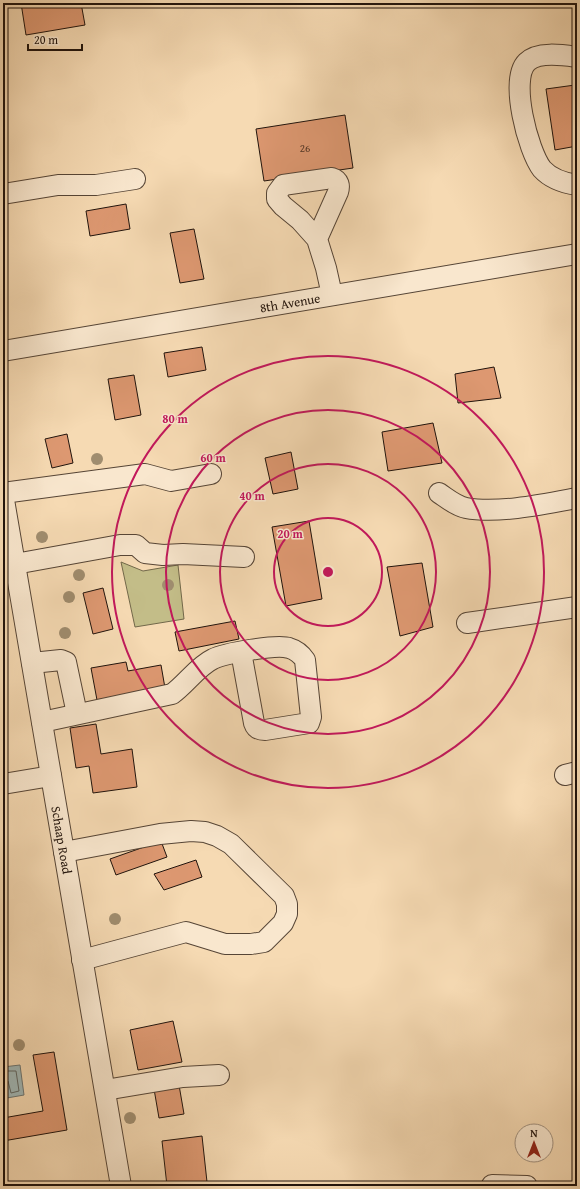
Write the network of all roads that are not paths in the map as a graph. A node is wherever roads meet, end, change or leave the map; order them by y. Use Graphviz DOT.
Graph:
graph roads {
  1 [pos="577,57"];
  2 [pos="135,179"];
  3 [pos="577,186"];
  4 [pos="3,194"];
  5 [pos="317,239"];
  6 [pos="577,254"];
  7 [pos="332,295"];
  8 [pos="3,351"];
  9 [pos="211,474"];
  10 [pos="3,493"];
  11 [pos="439,493"];
  12 [pos="577,498"];
  13 [pos="244,557"];
  14 [pos="15,564"];
  15 [pos="577,606"];
  16 [pos="467,623"];
  17 [pos="241,652"];
  18 [pos="32,664"];
  19 [pos="77,714"];
  20 [pos="42,722"];
  21 [pos="51,776"];
  22 [pos="3,784"];
  23 [pos="64,852"];
  24 [pos="82,960"];
  25 [pos="220,1075"];
  26 [pos="104,1090"];
  27 [pos="492,1184"];
  28 [pos="121,1186"];
  29 [pos="527,1186"];
  1 -- 3 [label="street"];
  2 -- 4 [label="street"];
  5 -- 7 [label="street"];
  6 -- 7 [label="street, 8th Avenue"];
  7 -- 8 [label="street, 8th Avenue"];
  9 -- 10 [label="street"];
  10 -- 14 [label="street, Schaap Road"];
  11 -- 12 [label="street"];
  13 -- 14 [label="street"];
  14 -- 18 [label="street, Schaap Road"];
  15 -- 16 [label="street"];
  17 -- 17 [label="street"];
  17 -- 19 [label="street"];
  18 -- 19 [label="street"];
  18 -- 20 [label="street, Schaap Road"];
  19 -- 20 [label="street"];
  20 -- 21 [label="street, Schaap Road"];
  21 -- 22 [label="street"];
  21 -- 23 [label="street, Schaap Road"];
  23 -- 24 [label="street, Schaap Road"];
  23 -- 24 [label="street"];
  24 -- 26 [label="street, Schaap Road"];
  25 -- 26 [label="street"];
  26 -- 28 [label="street, Schaap Road"];
  27 -- 29 [label="street"];
}
